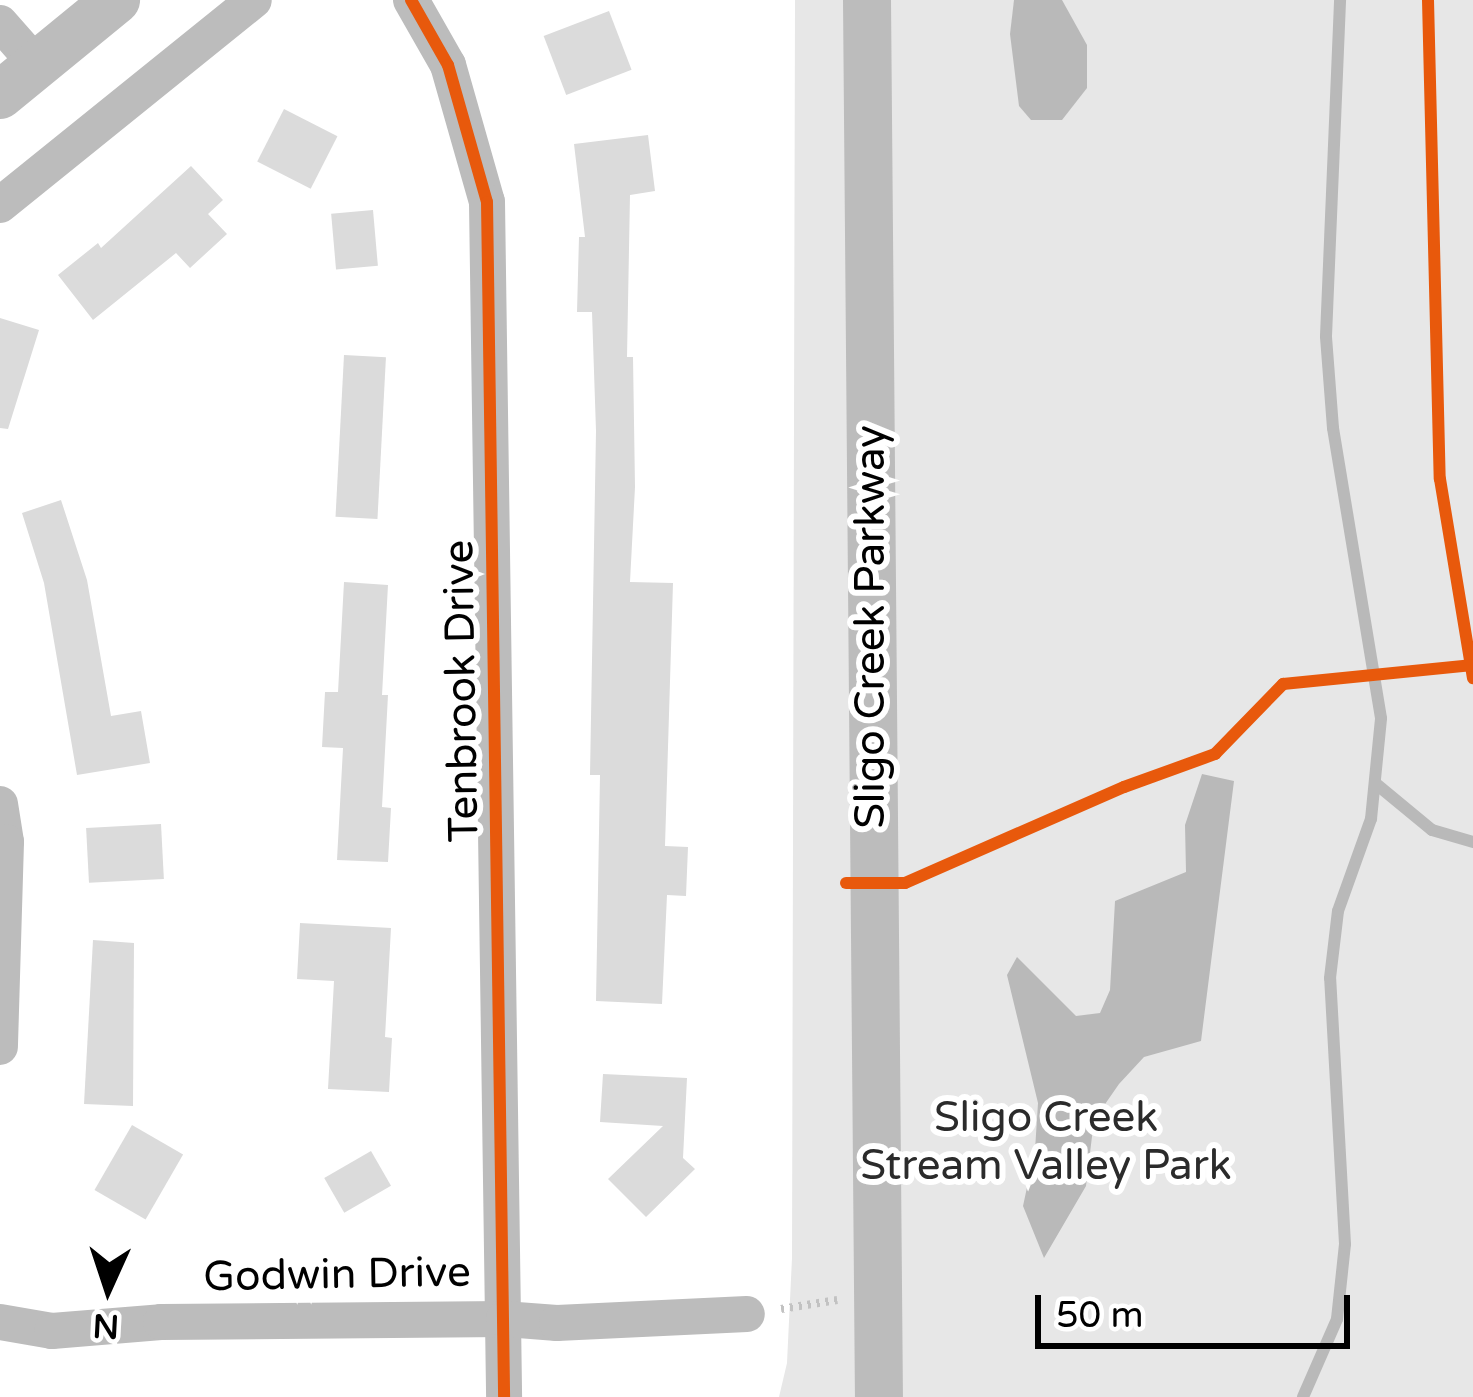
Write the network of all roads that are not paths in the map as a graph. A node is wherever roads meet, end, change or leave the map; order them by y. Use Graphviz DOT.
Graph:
graph roads {
  1 [pos="116,0"];
  2 [pos="254,0"];
  3 [pos="411,0"];
  4 [pos="867,0"];
  5 [pos="0,23"];
  6 [pos="37,65"];
  7 [pos="0,95"];
  8 [pos="0,205"];
  9 [pos="0,803"];
  10 [pos="0,1047"];
  11 [pos="747,1314"];
  12 [pos="504,1318"];
  13 [pos="0,1322"];
  14 [pos="504,1397"];
  15 [pos="879,1397"];
  1 -- 6 [label="street"];
  2 -- 8 [label="street"];
  3 -- 12 [label="street, Tenbrook Drive"];
  4 -- 15 [label="street, Sligo Creek Parkway"];
  5 -- 6 [label="street"];
  6 -- 7 [label="street"];
  9 -- 10 [label="street"];
  11 -- 12 [label="street, Godwin Drive"];
  12 -- 13 [label="street, Godwin Drive"];
  12 -- 14 [label="street, Tenbrook Drive"];
}
